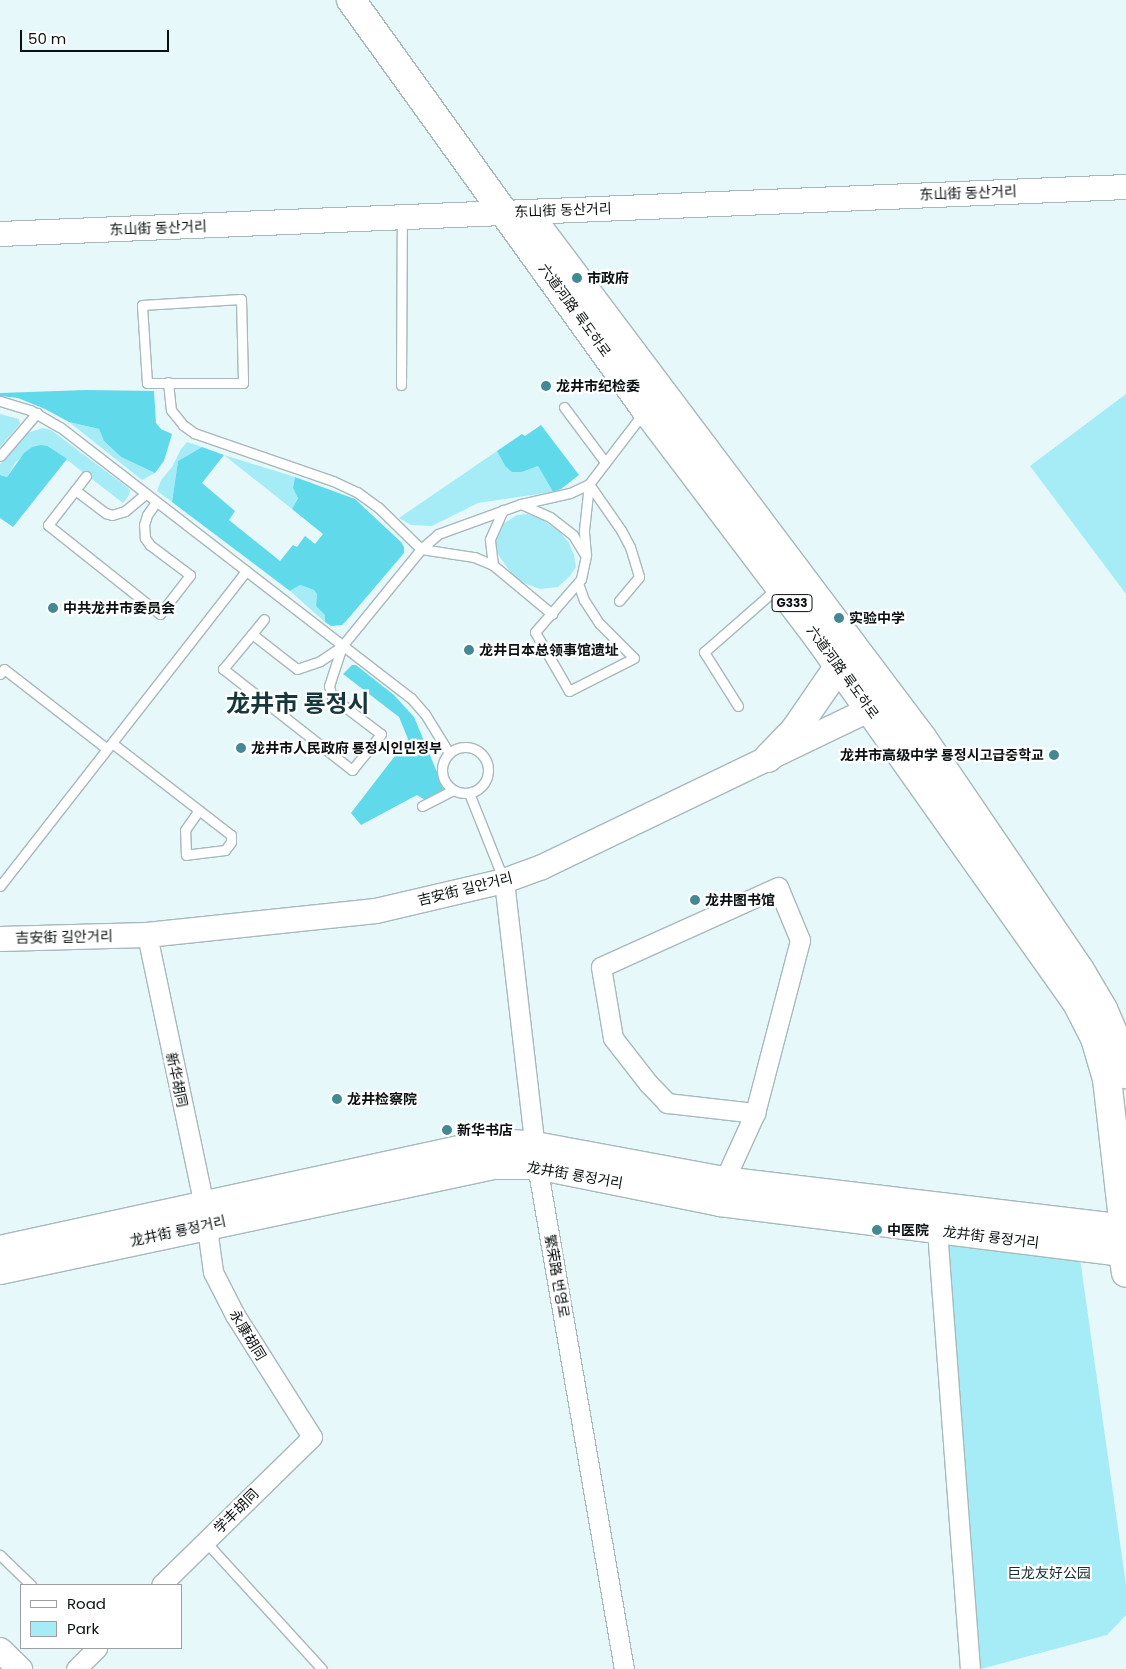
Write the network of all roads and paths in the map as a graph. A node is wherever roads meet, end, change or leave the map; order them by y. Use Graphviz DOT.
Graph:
graph roads {
  1 [pos="350,0"];
  2 [pos="372,0"];
  3 [pos="1126,187"];
  4 [pos="516,212"];
  5 [pos="402,219"];
  6 [pos="0,234"];
  7 [pos="168,382"];
  8 [pos="401,385"];
  9 [pos="653,400"];
  10 [pos="0,401"];
  11 [pos="564,407"];
  12 [pos="36,413"];
  13 [pos="0,456"];
  14 [pos="605,462"];
  15 [pos="86,476"];
  16 [pos="588,484"];
  17 [pos="75,490"];
  18 [pos="146,494"];
  19 [pos="156,502"];
  20 [pos="521,504"];
  21 [pos="503,510"];
  22 [pos="421,549"];
  23 [pos="586,555"];
  24 [pos="493,565"];
  25 [pos="246,571"];
  26 [pos="578,583"];
  27 [pos="779,586"];
  28 [pos="619,601"];
  29 [pos="552,614"];
  30 [pos="264,618"];
  31 [pos="252,634"];
  32 [pos="342,646"];
  33 [pos="839,666"];
  34 [pos="0,674"];
  35 [pos="881,704"];
  36 [pos="738,706"];
  37 [pos="109,746"];
  38 [pos="449,753"];
  39 [pos="768,758"];
  40 [pos="453,790"];
  41 [pos="469,793"];
  42 [pos="422,806"];
  43 [pos="199,810"];
  44 [pos="504,881"];
  45 [pos="0,886"];
  46 [pos="147,935"];
  47 [pos="0,939"];
  48 [pos="1126,1074"];
  49 [pos="755,1112"];
  50 [pos="536,1156"];
  51 [pos="722,1191"];
  52 [pos="205,1215"];
  53 [pos="937,1230"];
  54 [pos="1125,1246"];
  55 [pos="0,1250"];
  56 [pos="0,1270"];
  57 [pos="312,1437"];
  58 [pos="205,1541"];
  59 [pos="0,1555"];
  60 [pos="30,1584"];
  61 [pos="162,1584"];
  62 [pos="94,1649"];
  63 [pos="0,1650"];
  64 [pos="20,1669"];
  65 [pos="76,1669"];
  66 [pos="322,1669"];
  67 [pos="624,1669"];
  68 [pos="970,1669"];
  1 -- 4 [label="main road, 六道河路 륙도하로 / G333"];
  2 -- 4 [label="main road, 六道河路 륙도하로 / G333"];
  3 -- 4 [label="street, 东山街 동산거리"];
  4 -- 5 [label="street, 东山街 동산거리"];
  4 -- 9 [label="main road, 六道河路 륙도하로 / G333"];
  5 -- 6 [label="street, 东山街 동산거리"];
  5 -- 8 [label="lane"];
  7 -- 7 [label="lane"];
  7 -- 22 [label="lane"];
  9 -- 14 [label="lane"];
  9 -- 27 [label="main road, 六道河路 륙도하로 / G333"];
  9 -- 35 [label="main road, 六道河路 륙도하로 / G333"];
  10 -- 12 [label="lane"];
  11 -- 14 [label="lane"];
  12 -- 13 [label="lane"];
  12 -- 18 [label="lane"];
  14 -- 16 [label="lane"];
  15 -- 17 [label="lane"];
  16 -- 20 [label="lane"];
  16 -- 23 [label="lane"];
  16 -- 28 [label="lane"];
  17 -- 18 [label="lane"];
  17 -- 19 [label="lane"];
  18 -- 19 [label="lane"];
  19 -- 25 [label="lane"];
  20 -- 21 [label="lane"];
  20 -- 23 [label="lane"];
  21 -- 22 [label="lane"];
  21 -- 24 [label="lane"];
  22 -- 24 [label="lane"];
  22 -- 32 [label="lane"];
  23 -- 26 [label="lane"];
  24 -- 29 [label="lane"];
  25 -- 32 [label="lane"];
  25 -- 37 [label="lane"];
  26 -- 29 [label="lane"];
  26 -- 29 [label="lane"];
  27 -- 33 [label="main road, 六道河路 륙도하로 / G333"];
  27 -- 36 [label="lane"];
  30 -- 31 [label="lane"];
  31 -- 32 [label="lane"];
  31 -- 32 [label="lane"];
  32 -- 38 [label="lane"];
  33 -- 35 [label="main road, 六道河路 륙도하로 / G333"];
  33 -- 39 [label="main road"];
  34 -- 37 [label="lane"];
  35 -- 39 [label="street, 吉安街 길안거리"];
  35 -- 48 [label="main road, 六道河路 륙도하로 / G333"];
  35 -- 54 [label="main road, 六道河路 륙도하로 / G333"];
  37 -- 43 [label="lane"];
  37 -- 45 [label="lane"];
  38 -- 40 [label="lane"];
  38 -- 41 [label="lane"];
  39 -- 44 [label="street, 吉安街 길안거리"];
  40 -- 41 [label="lane"];
  40 -- 42 [label="lane"];
  41 -- 44 [label="lane"];
  43 -- 43 [label="lane"];
  44 -- 46 [label="street, 吉安街 길안거리"];
  44 -- 50 [label="street, 繁荣路 번영로"];
  46 -- 47 [label="street, 吉安街 길안거리"];
  46 -- 52 [label="street, 新华胡同"];
  49 -- 49 [label="street"];
  49 -- 51 [label="street"];
  50 -- 51 [label="main road, 龙井街 룡정거리"];
  50 -- 52 [label="main road, 龙井街 룡정거리"];
  50 -- 67 [label="street, 繁荣路 번영로"];
  51 -- 53 [label="main road, 龙井街 룡정거리"];
  51 -- 54 [label="main road, 龙井街 룡정거리"];
  52 -- 55 [label="main road, 龙井街 룡정거리"];
  52 -- 56 [label="main road, 龙井街 룡정거리"];
  52 -- 57 [label="street, 永康胡同"];
  53 -- 54 [label="main road, 龙井街 룡정거리"];
  53 -- 68 [label="street"];
  57 -- 58 [label="street, 学丰胡同"];
  58 -- 61 [label="street, 学丰胡同"];
  58 -- 66 [label="lane"];
  59 -- 60 [label="lane"];
  62 -- 65 [label="street"];
  63 -- 64 [label="street"];
}
